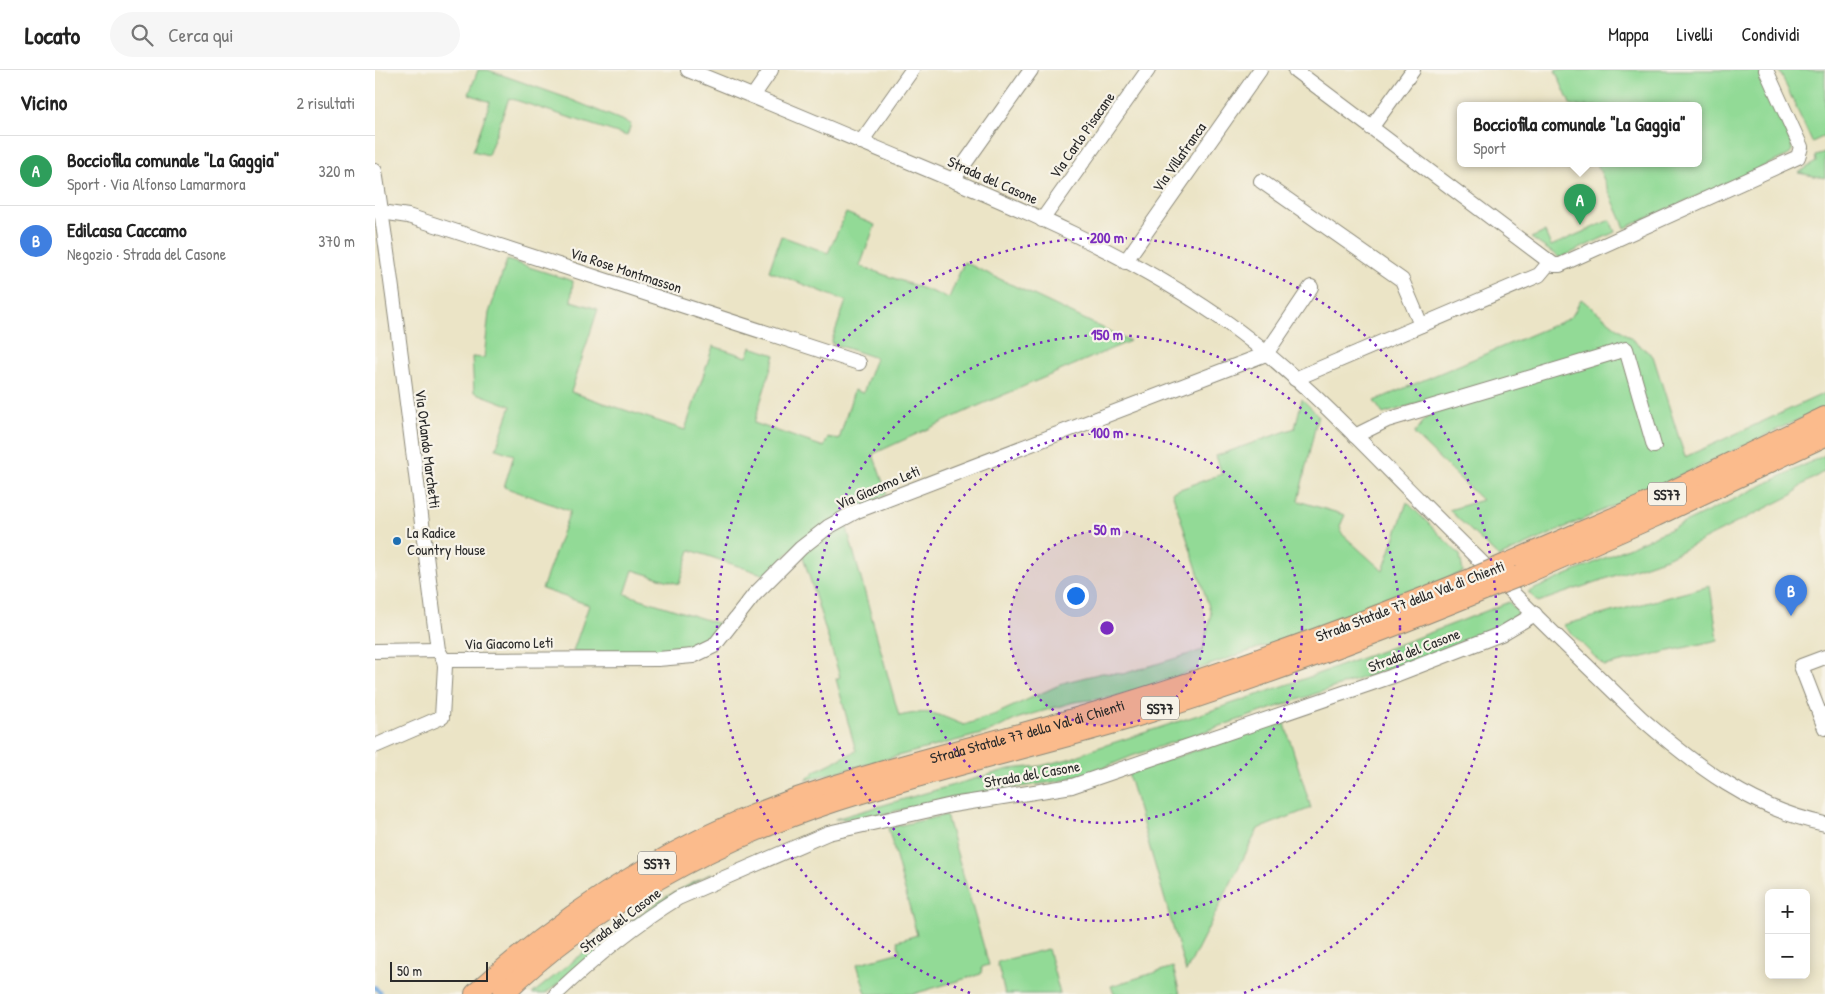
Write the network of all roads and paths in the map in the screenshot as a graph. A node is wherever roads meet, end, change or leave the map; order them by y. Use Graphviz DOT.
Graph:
graph roads {
  1 [pos="689,70"];
  2 [pos="771,70"];
  3 [pos="912,70"];
  4 [pos="1031,70"];
  5 [pos="1148,70"];
  6 [pos="1260,70"];
  7 [pos="1295,70"];
  8 [pos="1413,70"];
  9 [pos="1765,70"];
  10 [pos="753,96"];
  11 [pos="1371,128"];
  12 [pos="861,142"];
  13 [pos="375,171"];
  14 [pos="953,180"];
  15 [pos="1261,181"];
  16 [pos="378,211"];
  17 [pos="1042,220"];
  18 [pos="1125,262"];
  19 [pos="1549,264"];
  20 [pos="1311,287"];
  21 [pos="1421,325"];
  22 [pos="1266,354"];
  23 [pos="859,363"];
  24 [pos="1295,378"];
  25 [pos="1825,418"];
  26 [pos="1355,436"];
  27 [pos="1825,436"];
  28 [pos="1654,446"];
  29 [pos="1513,570"];
  30 [pos="1479,584"];
  31 [pos="1535,614"];
  32 [pos="375,651"];
  33 [pos="441,655"];
  34 [pos="1825,657"];
  35 [pos="1825,728"];
  36 [pos="375,746"];
  37 [pos="1825,824"];
  38 [pos="475,994"];
  39 [pos="503,994"];
  40 [pos="556,994"];
  1 -- 10 [label="street, Strada del Casone"];
  2 -- 10 [label="street"];
  3 -- 12 [label="street"];
  4 -- 14 [label="street"];
  5 -- 17 [label="street, Via Carlo Pisacane"];
  6 -- 18 [label="street, Via Villafranca"];
  7 -- 11 [label="street"];
  8 -- 11 [label="street"];
  9 -- 19 [label="street"];
  10 -- 12 [label="street, Strada del Casone"];
  11 -- 19 [label="street"];
  12 -- 14 [label="street, Strada del Casone"];
  13 -- 16 [label="street, Via Orlando Marchetti"];
  14 -- 17 [label="street, Strada del Casone"];
  15 -- 21 [label="street"];
  16 -- 23 [label="street, Via Rose Montmasson"];
  16 -- 33 [label="street, Via Orlando Marchetti"];
  17 -- 18 [label="street, Strada del Casone"];
  18 -- 22 [label="street, Strada del Casone"];
  19 -- 21 [label="street"];
  20 -- 22 [label="street"];
  21 -- 24 [label="street"];
  22 -- 24 [label="street, Strada del Casone"];
  22 -- 33 [label="street, Via Giacomo Leti"];
  24 -- 26 [label="street, Strada del Casone"];
  25 -- 29 [label="highway, Strada Statale 77 della Val di Chienti / SS77"];
  26 -- 28 [label="street"];
  26 -- 31 [label="street, Strada del Casone"];
  27 -- 29 [label="highway, Strada Statale 77 della Val di Chienti / SS77"];
  29 -- 30 [label="highway, Strada Statale 77 della Val di Chienti / SS77, bridge"];
  30 -- 38 [label="highway, Strada Statale 77 della Val di Chienti / SS77"];
  30 -- 39 [label="highway, Strada Statale 77 della Val di Chienti / SS77"];
  31 -- 37 [label="street, Strada del Casone"];
  31 -- 40 [label="street, Strada del Casone"];
  32 -- 33 [label="street, Via Giacomo Leti"];
  33 -- 36 [label="street, Via Orlando Marchetti"];
  34 -- 35 [label="street"];
}
